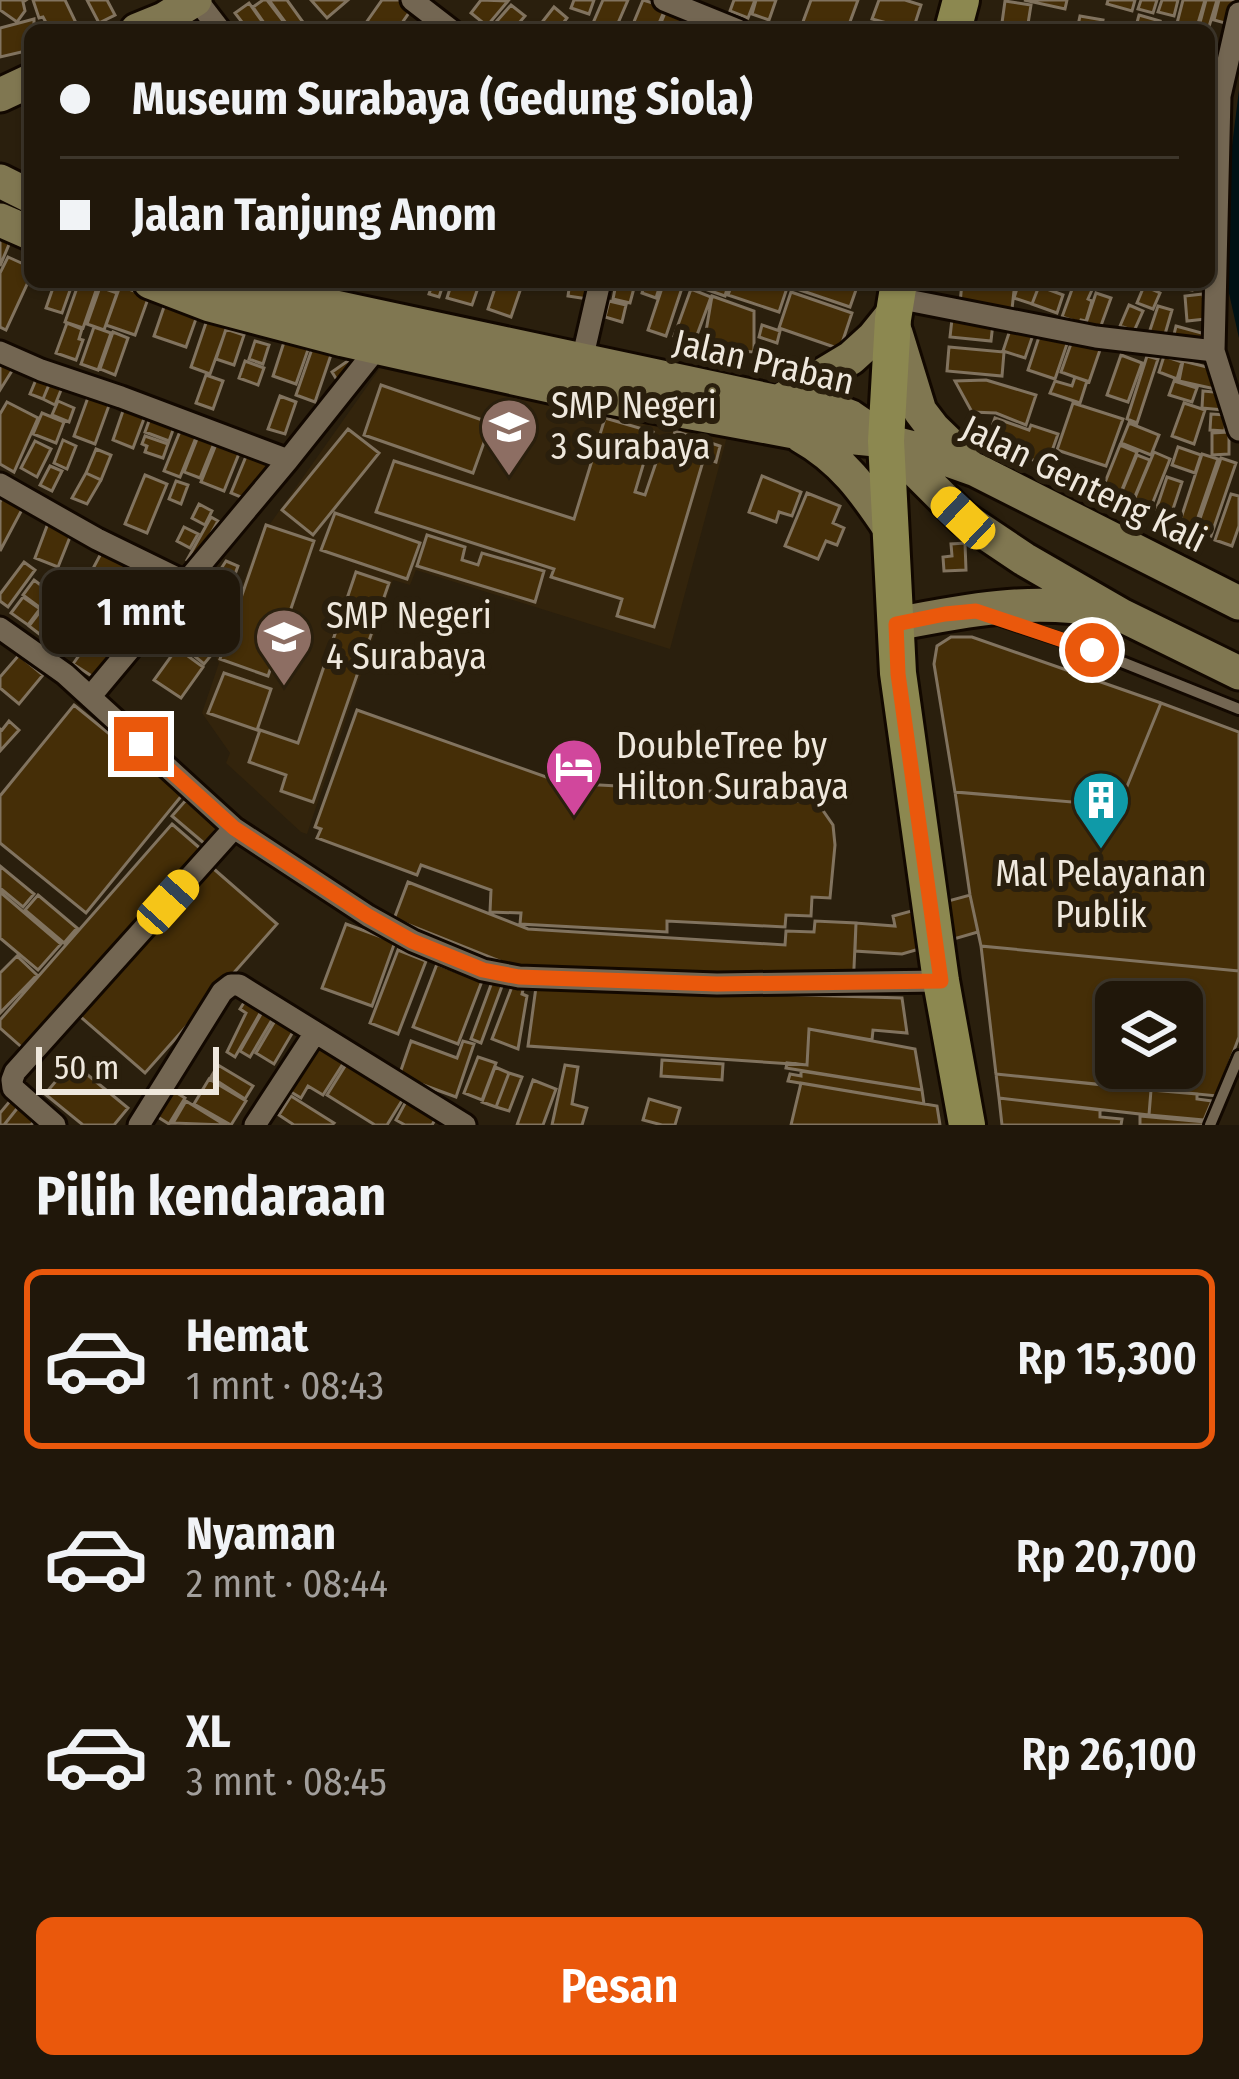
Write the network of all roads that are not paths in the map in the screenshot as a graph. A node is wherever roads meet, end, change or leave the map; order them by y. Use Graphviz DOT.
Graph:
graph roads {
  1 [pos="196,0"];
  2 [pos="412,0"];
  3 [pos="664,0"];
  4 [pos="1239,13"];
  5 [pos="152,24"];
  6 [pos="215,24"];
  7 [pos="443,24"];
  8 [pos="723,24"];
  9 [pos="1215,95"];
  10 [pos="166,288"];
  11 [pos="256,288"];
  12 [pos="599,288"];
  13 [pos="1213,288"];
  14 [pos="895,303"];
  15 [pos="378,347"];
  16 [pos="1214,351"];
  17 [pos="0,352"];
  18 [pos="582,360"];
  19 [pos="786,417"];
  20 [pos="1239,430"];
  21 [pos="886,441"];
  22 [pos="288,460"];
  23 [pos="976,470"];
  24 [pos="0,484"];
  25 [pos="890,529"];
  26 [pos="187,583"];
  27 [pos="1239,603"];
  28 [pos="976,611"];
  29 [pos="1121,614"];
  30 [pos="896,624"];
  31 [pos="0,628"];
  32 [pos="1239,673"];
  33 [pos="90,698"];
  34 [pos="1239,710"];
  35 [pos="234,828"];
  36 [pos="941,981"];
  37 [pos="315,1033"];
  38 [pos="1239,1056"];
  39 [pos="55,1125"];
  40 [pos="139,1125"];
  41 [pos="255,1125"];
  42 [pos="465,1125"];
  43 [pos="967,1125"];
  44 [pos="1210,1125"];
  1 -- 5 [label="main road"];
  1 -- 6 [label="street"];
  2 -- 7 [label="street"];
  3 -- 8 [label="street"];
  4 -- 9 [label="street"];
  10 -- 15 [label="main road, Jalan Praban"];
  11 -- 18 [label="main road, Jalan Praban"];
  12 -- 18 [label="street"];
  13 -- 16 [label="street"];
  14 -- 16 [label="street"];
  14 -- 19 [label="main road"];
  14 -- 21 [label="main road"];
  14 -- 23 [label="main road"];
  15 -- 19 [label="main road, Jalan Praban"];
  15 -- 22 [label="street"];
  16 -- 20 [label="street"];
  17 -- 22 [label="street"];
  18 -- 19 [label="main road, Jalan Praban"];
  19 -- 21 [label="main road, Jalan Praban"];
  19 -- 25 [label="main road"];
  21 -- 23 [label="main road, Jalan Genteng Kali"];
  21 -- 25 [label="main road"];
  21 -- 29 [label="main road, Jalan Genteng Kali"];
  22 -- 26 [label="street"];
  23 -- 27 [label="main road, Jalan Genteng Kali"];
  24 -- 26 [label="street"];
  25 -- 30 [label="main road"];
  26 -- 33 [label="street"];
  28 -- 29 [label="main road"];
  28 -- 30 [label="main road"];
  28 -- 34 [label="lane"];
  29 -- 32 [label="main road, Jalan Genteng Kali"];
  30 -- 36 [label="main road"];
  31 -- 33 [label="street"];
  33 -- 35 [label="street"];
  35 -- 36 [label="street"];
  35 -- 39 [label="street"];
  36 -- 43 [label="main road"];
  37 -- 40 [label="street"];
  37 -- 41 [label="street"];
  37 -- 42 [label="street"];
  38 -- 44 [label="lane"];
}
